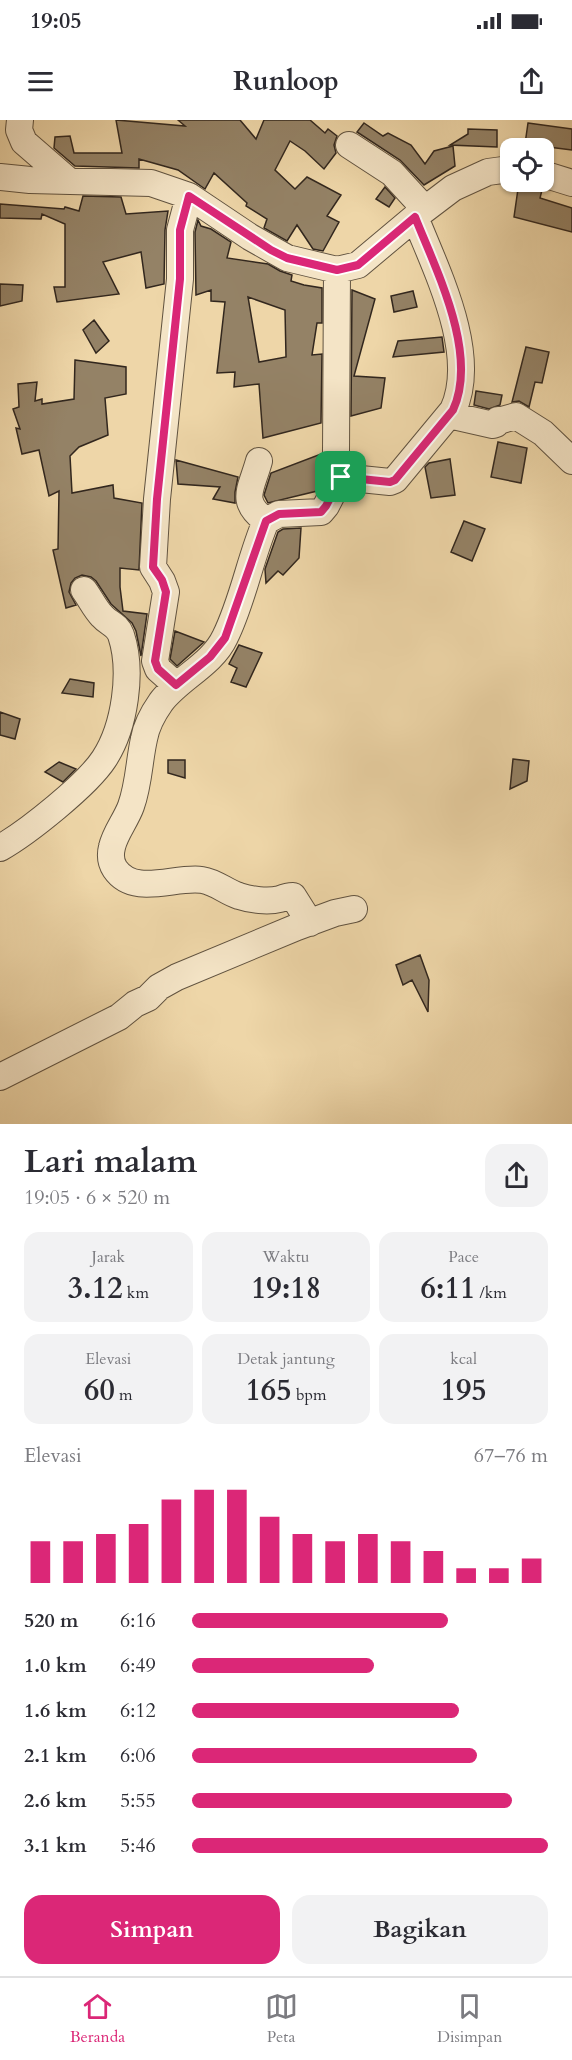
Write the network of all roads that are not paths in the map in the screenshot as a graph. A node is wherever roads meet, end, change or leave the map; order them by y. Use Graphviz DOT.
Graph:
graph roads {
  1 [pos="20,120"];
  2 [pos="349,144"];
  3 [pos="500,170"];
  4 [pos="0,177"];
  5 [pos="554,177"];
  6 [pos="69,181"];
  7 [pos="572,183"];
  8 [pos="189,196"];
  9 [pos="420,213"];
  10 [pos="337,270"];
  11 [pos="448,415"];
  12 [pos="259,461"];
  13 [pos="572,461"];
  14 [pos="341,477"];
  15 [pos="266,521"];
  16 [pos="84,590"];
  17 [pos="125,694"];
  18 [pos="168,695"];
  19 [pos="0,848"];
  20 [pos="354,909"];
  21 [pos="310,923"];
  22 [pos="0,1077"];
  1 -- 6 [label="street"];
  2 -- 9 [label="street"];
  3 -- 9 [label="street"];
  4 -- 6 [label="street"];
  5 -- 7 [label="street"];
  6 -- 8 [label="street"];
  8 -- 10 [label="street"];
  8 -- 18 [label="street"];
  9 -- 10 [label="street"];
  9 -- 11 [label="street"];
  10 -- 14 [label="street"];
  11 -- 13 [label="street"];
  11 -- 14 [label="street"];
  12 -- 15 [label="street"];
  14 -- 15 [label="street"];
  15 -- 18 [label="street"];
  16 -- 17 [label="street"];
  17 -- 18 [label="street"];
  17 -- 19 [label="street"];
  18 -- 21 [label="street"];
  20 -- 21 [label="street"];
  21 -- 22 [label="street"];
}
